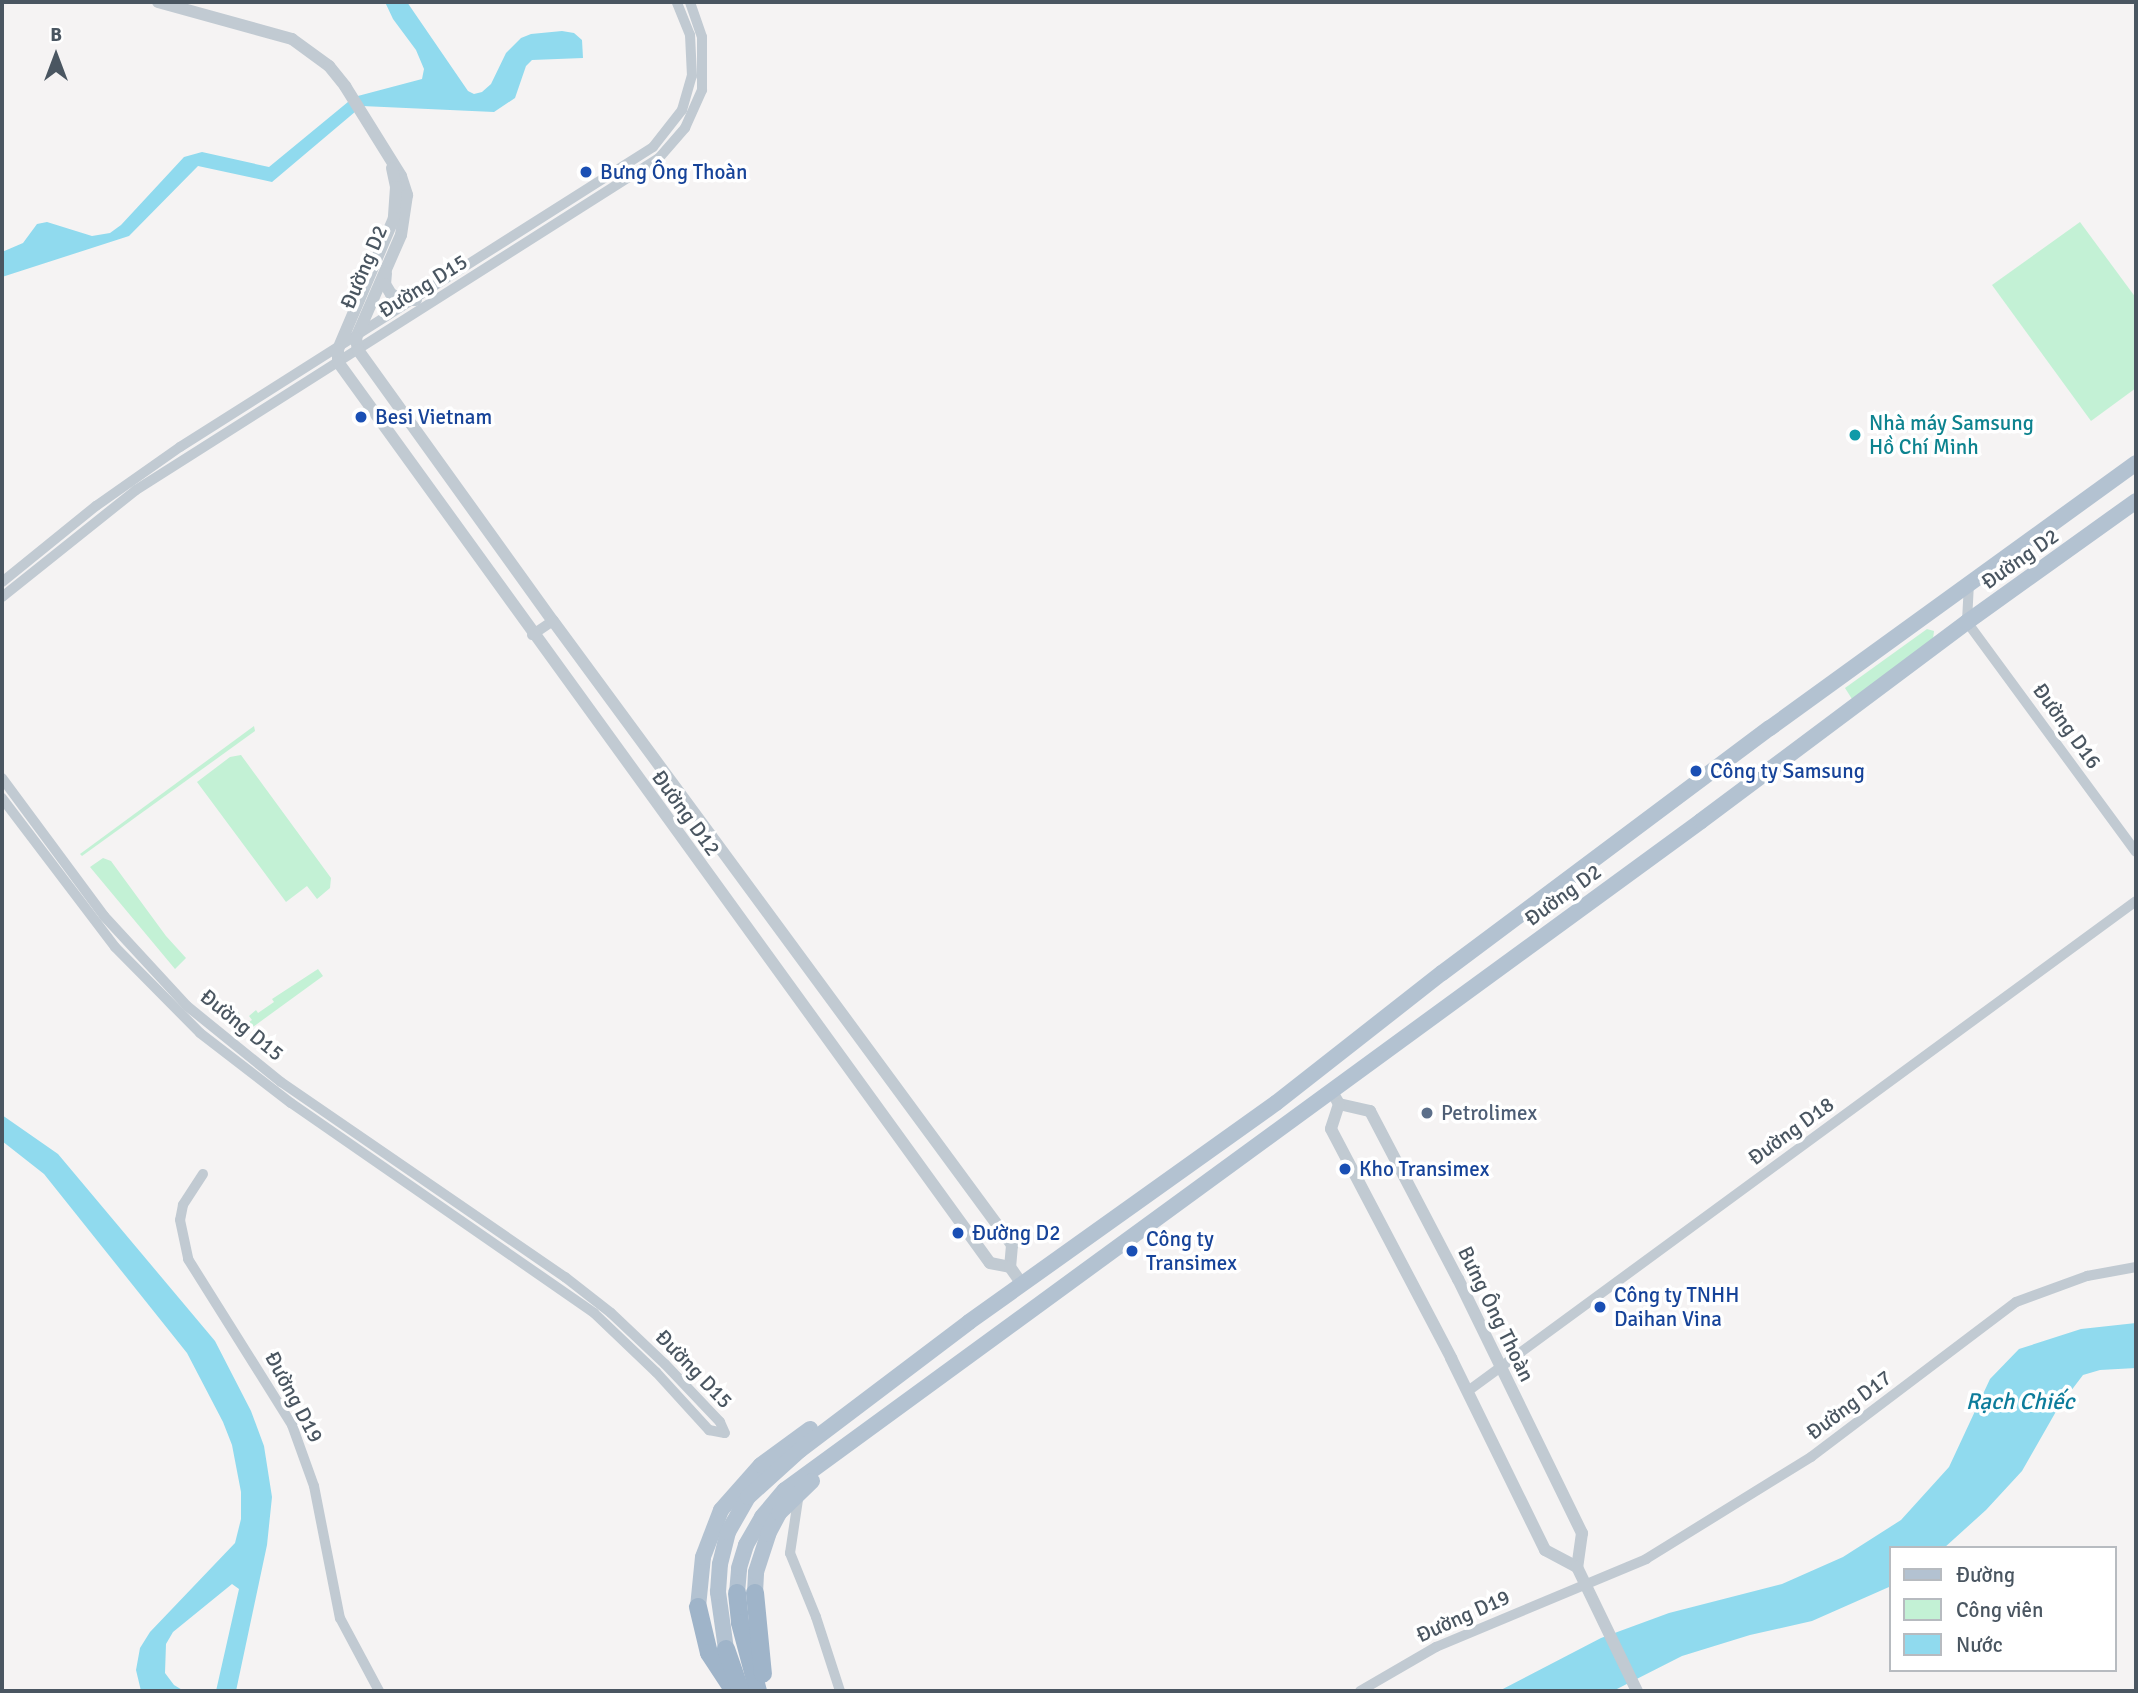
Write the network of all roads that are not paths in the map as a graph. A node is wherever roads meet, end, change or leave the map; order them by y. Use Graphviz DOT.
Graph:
graph roads {
  1 [pos="158,2"];
  2 [pos="677,2"];
  3 [pos="690,2"];
  4 [pos="391,161"];
  5 [pos="387,268"];
  6 [pos="416,300"];
  7 [pos="357,344"];
  8 [pos="338,356"];
  9 [pos="2136,456"];
  10 [pos="2136,463"];
  11 [pos="2136,501"];
  12 [pos="2009,555"];
  13 [pos="2,582"];
  14 [pos="1969,583"];
  15 [pos="2,597"];
  16 [pos="553,621"];
  17 [pos="1967,622"];
  18 [pos="532,635"];
  19 [pos="2,779"];
  20 [pos="2,798"];
  21 [pos="2136,852"];
  22 [pos="2136,901"];
  23 [pos="1317,1071"];
  24 [pos="1335,1097"];
  25 [pos="204,1174"];
  26 [pos="1010,1267"];
  27 [pos="2136,1268"];
  28 [pos="1022,1284"];
  29 [pos="999,1300"];
  30 [pos="1038,1308"];
  31 [pos="984,1348"];
  32 [pos="1501,1368"];
  33 [pos="1468,1391"];
  34 [pos="799,1493"];
  35 [pos="1577,1567"];
  36 [pos="1586,1584"];
  37 [pos="746,1593"];
  38 [pos="698,1607"];
  39 [pos="726,1649"];
  40 [pos="379,1691"];
  41 [pos="734,1691"];
  42 [pos="741,1691"];
  43 [pos="758,1691"];
  44 [pos="764,1691"];
  45 [pos="840,1691"];
  46 [pos="1360,1691"];
  47 [pos="1637,1691"];
  1 -- 4 [label="street, Đường D2"];
  2 -- 6 [label="street, Đường D15"];
  3 -- 7 [label="street, Đường D15"];
  4 -- 5 [label="street, Đường D2"];
  4 -- 8 [label="street, Đường D2"];
  5 -- 6 [label="street"];
  5 -- 7 [label="street, Đường D2"];
  6 -- 7 [label="street, Đường D15"];
  7 -- 8 [label="street, Đường D15"];
  7 -- 16 [label="street, Đường D12"];
  8 -- 13 [label="street, Đường D15"];
  8 -- 15 [label="street, Đường D15"];
  8 -- 18 [label="street, Đường D12"];
  9 -- 12 [label="main road, Đường D2"];
  10 -- 12 [label="main road, Đường D2"];
  11 -- 17 [label="main road, Đường D2"];
  12 -- 14 [label="main road, Đường D2"];
  14 -- 17 [label="street"];
  14 -- 23 [label="main road, Đường D2"];
  16 -- 18 [label="street"];
  16 -- 26 [label="street, Đường D12"];
  17 -- 21 [label="street, Đường D16"];
  17 -- 24 [label="main road, Đường D2"];
  18 -- 26 [label="street, Đường D12"];
  19 -- 20 [label="street, Đường D15"];
  22 -- 32 [label="street, Đường D18"];
  23 -- 24 [label="main road"];
  23 -- 28 [label="main road, Đường D2"];
  24 -- 30 [label="main road, Đường D2"];
  24 -- 32 [label="street, Bưng Ông Thoàn"];
  24 -- 33 [label="street"];
  25 -- 40 [label="street, Đường D19"];
  26 -- 28 [label="street, Đường D12"];
  27 -- 36 [label="street, Đường D17"];
  28 -- 29 [label="main road, Đường D2"];
  28 -- 30 [label="main road"];
  29 -- 38 [label="main road, Đường D2"];
  29 -- 39 [label="main road, Đường D2"];
  30 -- 31 [label="main road, Đường D2"];
  31 -- 34 [label="main road, Đường D2"];
  31 -- 37 [label="main road, Đường D2"];
  32 -- 33 [label="street, Đường D18"];
  32 -- 35 [label="street, Bưng Ông Thoàn"];
  33 -- 35 [label="street"];
  34 -- 37 [label="main road, Đường D2"];
  34 -- 45 [label="street"];
  35 -- 36 [label="street"];
  36 -- 46 [label="street, Đường D19"];
  36 -- 47 [label="street"];
  37 -- 43 [label="highway"];
  37 -- 44 [label="highway"];
  38 -- 41 [label="highway"];
  39 -- 42 [label="highway"];
}
